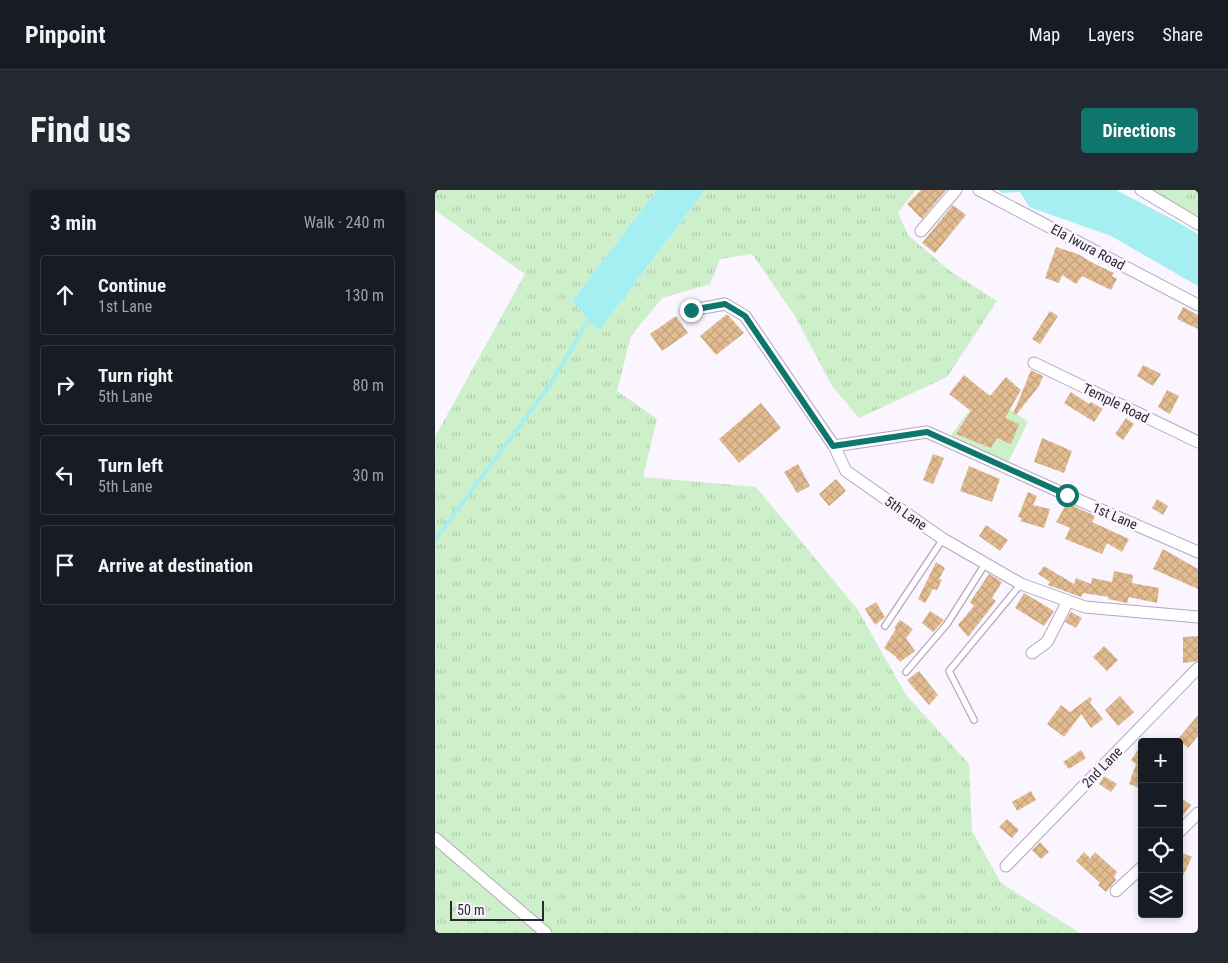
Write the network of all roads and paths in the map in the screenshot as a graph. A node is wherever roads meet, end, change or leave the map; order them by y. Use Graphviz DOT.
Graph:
graph roads {
  1 [pos="956,190"];
  2 [pos="979,190"];
  3 [pos="1141,190"];
  4 [pos="1198,224"];
  5 [pos="921,231"];
  6 [pos="1198,305"];
  7 [pos="691,310"];
  8 [pos="1034,363"];
  9 [pos="1198,442"];
  10 [pos="833,446"];
  11 [pos="943,539"];
  12 [pos="1198,552"];
  13 [pos="985,564"];
  14 [pos="1021,584"];
  15 [pos="1068,601"];
  16 [pos="1198,617"];
  17 [pos="885,626"];
  18 [pos="1032,653"];
  19 [pos="1198,668"];
  20 [pos="906,672"];
  21 [pos="974,720"];
  22 [pos="1198,813"];
  23 [pos="1183,828"];
  24 [pos="435,838"];
  25 [pos="1006,866"];
  26 [pos="1138,871"];
  27 [pos="1116,891"];
  28 [pos="546,933"];
  1 -- 5 [label="street"];
  2 -- 6 [label="street, Ela Iwura Road"];
  3 -- 4 [label="street"];
  7 -- 10 [label="street, 5th Lane"];
  8 -- 9 [label="street, Temple Road"];
  10 -- 11 [label="street, 5th Lane"];
  10 -- 12 [label="street, 1st Lane"];
  11 -- 13 [label="street, 5th Lane"];
  11 -- 17 [label="lane"];
  13 -- 14 [label="street, 5th Lane"];
  13 -- 20 [label="lane"];
  14 -- 15 [label="street, 5th Lane"];
  14 -- 21 [label="lane"];
  15 -- 16 [label="street, 5th Lane"];
  15 -- 18 [label="street"];
  19 -- 25 [label="street, 2nd Lane"];
  22 -- 23 [label="street"];
  24 -- 28 [label="street"];
  26 -- 27 [label="street"];
}
